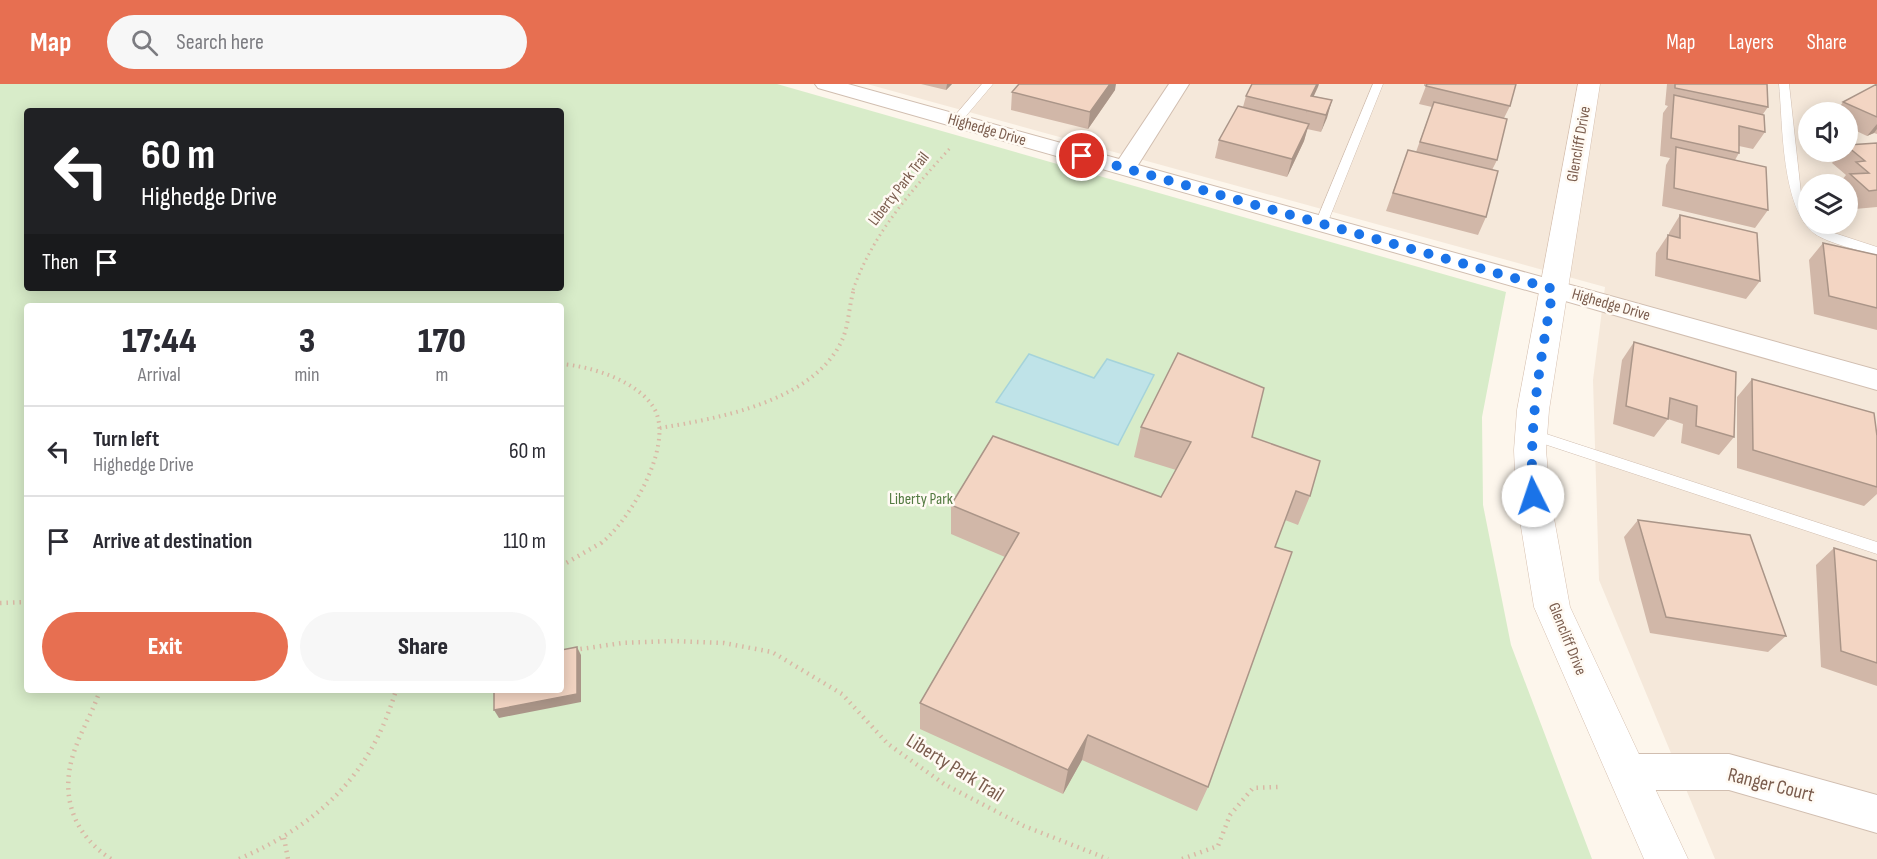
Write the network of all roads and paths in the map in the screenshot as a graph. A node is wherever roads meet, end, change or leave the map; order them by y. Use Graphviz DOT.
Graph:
graph roads {
  1 [pos="825,84"];
  2 [pos="988,84"];
  3 [pos="1179,84"];
  4 [pos="1378,84"];
  5 [pos="1590,84"];
  6 [pos="1784,84"];
  7 [pos="955,132"];
  8 [pos="1124,168"];
  9 [pos="1798,197"];
  10 [pos="1321,224"];
  11 [pos="1824,234"];
  12 [pos="1877,251"];
  13 [pos="1553,289"];
  14 [pos="564,364"];
  15 [pos="1877,380"];
  16 [pos="660,428"];
  17 [pos="1532,434"];
  18 [pos="1877,548"];
  19 [pos="564,565"];
  20 [pos="24,602"];
  21 [pos="0,603"];
  22 [pos="571,651"];
  23 [pos="99,693"];
  24 [pos="395,693"];
  25 [pos="1626,772"];
  26 [pos="1278,787"];
  27 [pos="1877,814"];
  28 [pos="284,838"];
  29 [pos="111,859"];
  30 [pos="238,859"];
  31 [pos="288,859"];
  32 [pos="1108,859"];
  33 [pos="1182,859"];
  34 [pos="1666,859"];
  1 -- 7 [label="street, Highedge Drive"];
  2 -- 7 [label="lane"];
  3 -- 8 [label="street"];
  4 -- 10 [label="lane"];
  5 -- 13 [label="street, Glencliff Drive"];
  6 -- 9 [label="lane"];
  7 -- 8 [label="street, Highedge Drive"];
  7 -- 16 [label="path, Liberty Park Trail"];
  8 -- 10 [label="street, Highedge Drive"];
  10 -- 13 [label="street, Highedge Drive"];
  11 -- 12 [label="lane"];
  13 -- 15 [label="street, Highedge Drive"];
  13 -- 17 [label="street, Glencliff Drive"];
  14 -- 16 [label="path"];
  16 -- 19 [label="path"];
  17 -- 18 [label="lane"];
  17 -- 25 [label="street, Glencliff Drive"];
  20 -- 21 [label="path"];
  22 -- 32 [label="path, Liberty Park Trail"];
  23 -- 29 [label="path"];
  24 -- 28 [label="path"];
  25 -- 27 [label="street, Ranger Court"];
  25 -- 34 [label="street, Glencliff Drive"];
  26 -- 33 [label="path"];
  28 -- 30 [label="path"];
  28 -- 31 [label="path"];
}
